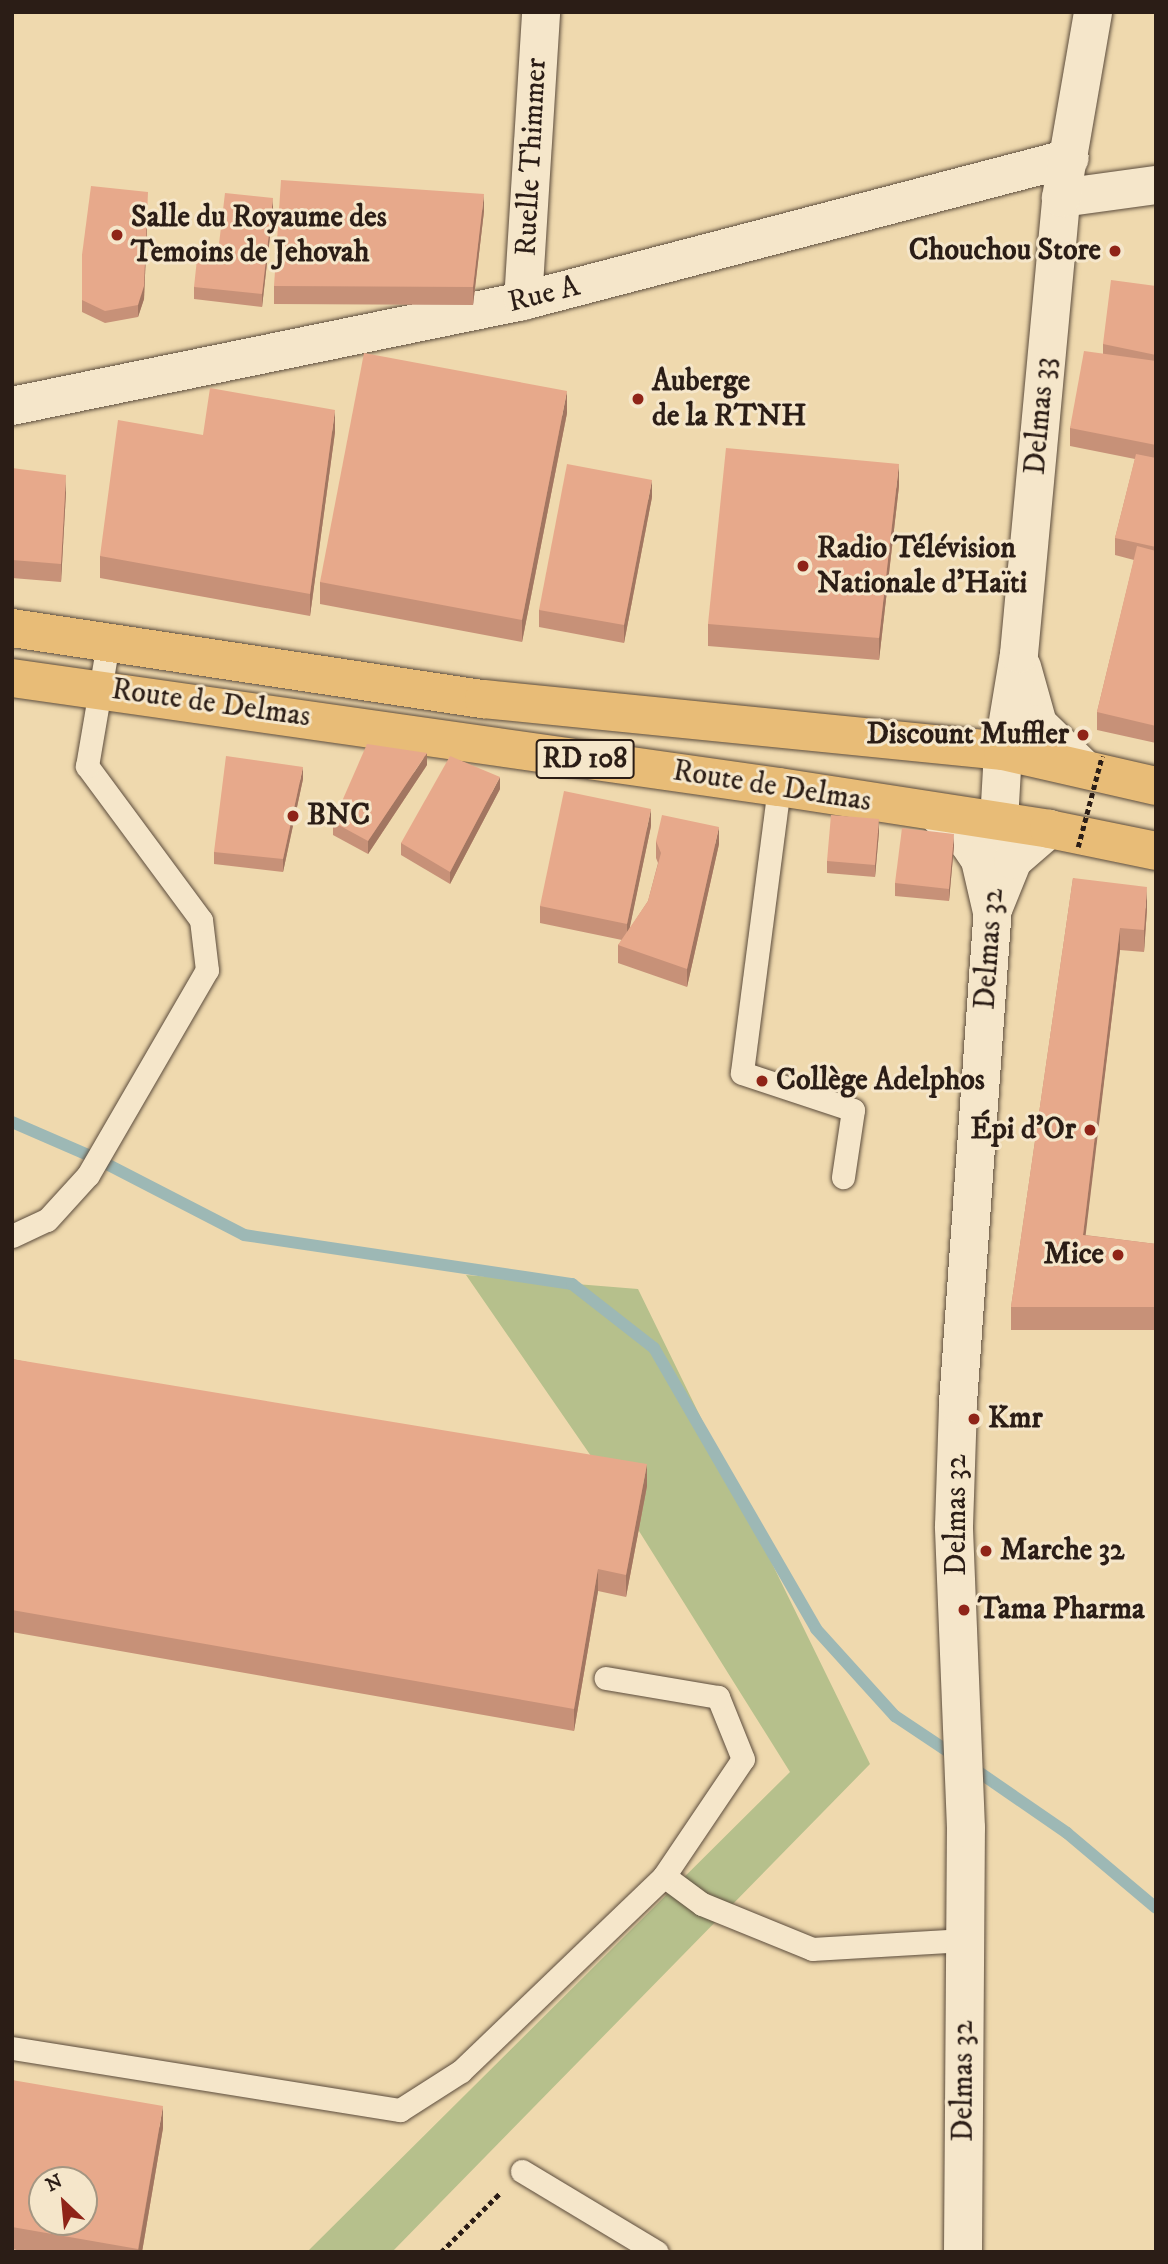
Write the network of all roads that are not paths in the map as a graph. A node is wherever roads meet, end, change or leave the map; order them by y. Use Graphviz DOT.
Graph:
graph roads {
  1 [pos="541,12"];
  2 [pos="1093,12"];
  3 [pos="1070,159"];
  4 [pos="1156,185"];
  5 [pos="1061,198"];
  6 [pos="523,301"];
  7 [pos="12,406"];
  8 [pos="12,628"];
  9 [pos="108,643"];
  10 [pos="1019,653"];
  11 [pos="12,678"];
  12 [pos="100,688"];
  13 [pos="1003,751"];
  14 [pos="1091,761"];
  15 [pos="1156,786"];
  16 [pos="779,787"];
  17 [pos="935,812"];
  18 [pos="999,821"];
  19 [pos="1063,838"];
  20 [pos="1156,851"];
  21 [pos="992,912"];
  22 [pos="843,1177"];
  23 [pos="12,1236"];
  24 [pos="606,1678"];
  25 [pos="664,1876"];
  26 [pos="965,1940"];
  27 [pos="12,2048"];
  28 [pos="522,2171"];
  29 [pos="657,2252"];
  30 [pos="963,2252"];
  1 -- 6 [label="street, Ruelle Thimmer"];
  2 -- 3 [label="street, Delmas 33"];
  3 -- 5 [label="street, Delmas 33"];
  3 -- 6 [label="street, Rue A"];
  4 -- 5 [label="street"];
  5 -- 10 [label="street, Delmas 33"];
  6 -- 7 [label="street, Rue A"];
  8 -- 9 [label="main road, Route de Delmas / RD 108"];
  9 -- 12 [label="lane"];
  9 -- 13 [label="main road, Route de Delmas / RD 108"];
  10 -- 13 [label="street, Delmas 33"];
  10 -- 14 [label="street"];
  11 -- 12 [label="main road, Route de Delmas / RD 108"];
  12 -- 16 [label="main road, Route de Delmas / RD 108"];
  12 -- 23 [label="lane"];
  13 -- 14 [label="main road, Route de Delmas / RD 108"];
  13 -- 18 [label="street, Delmas 33"];
  14 -- 15 [label="main road, Route de Delmas / RD 108"];
  16 -- 17 [label="main road, Route de Delmas / RD 108"];
  16 -- 22 [label="lane"];
  17 -- 18 [label="main road, Route de Delmas / RD 108"];
  17 -- 21 [label="street"];
  18 -- 19 [label="main road, Route de Delmas / RD 108"];
  18 -- 21 [label="street, Delmas 32"];
  19 -- 20 [label="main road, Route de Delmas / RD 108"];
  19 -- 21 [label="street"];
  21 -- 26 [label="street, Delmas 32"];
  24 -- 25 [label="lane"];
  25 -- 26 [label="lane"];
  25 -- 27 [label="lane"];
  26 -- 30 [label="street, Delmas 32"];
  28 -- 29 [label="lane"];
}
